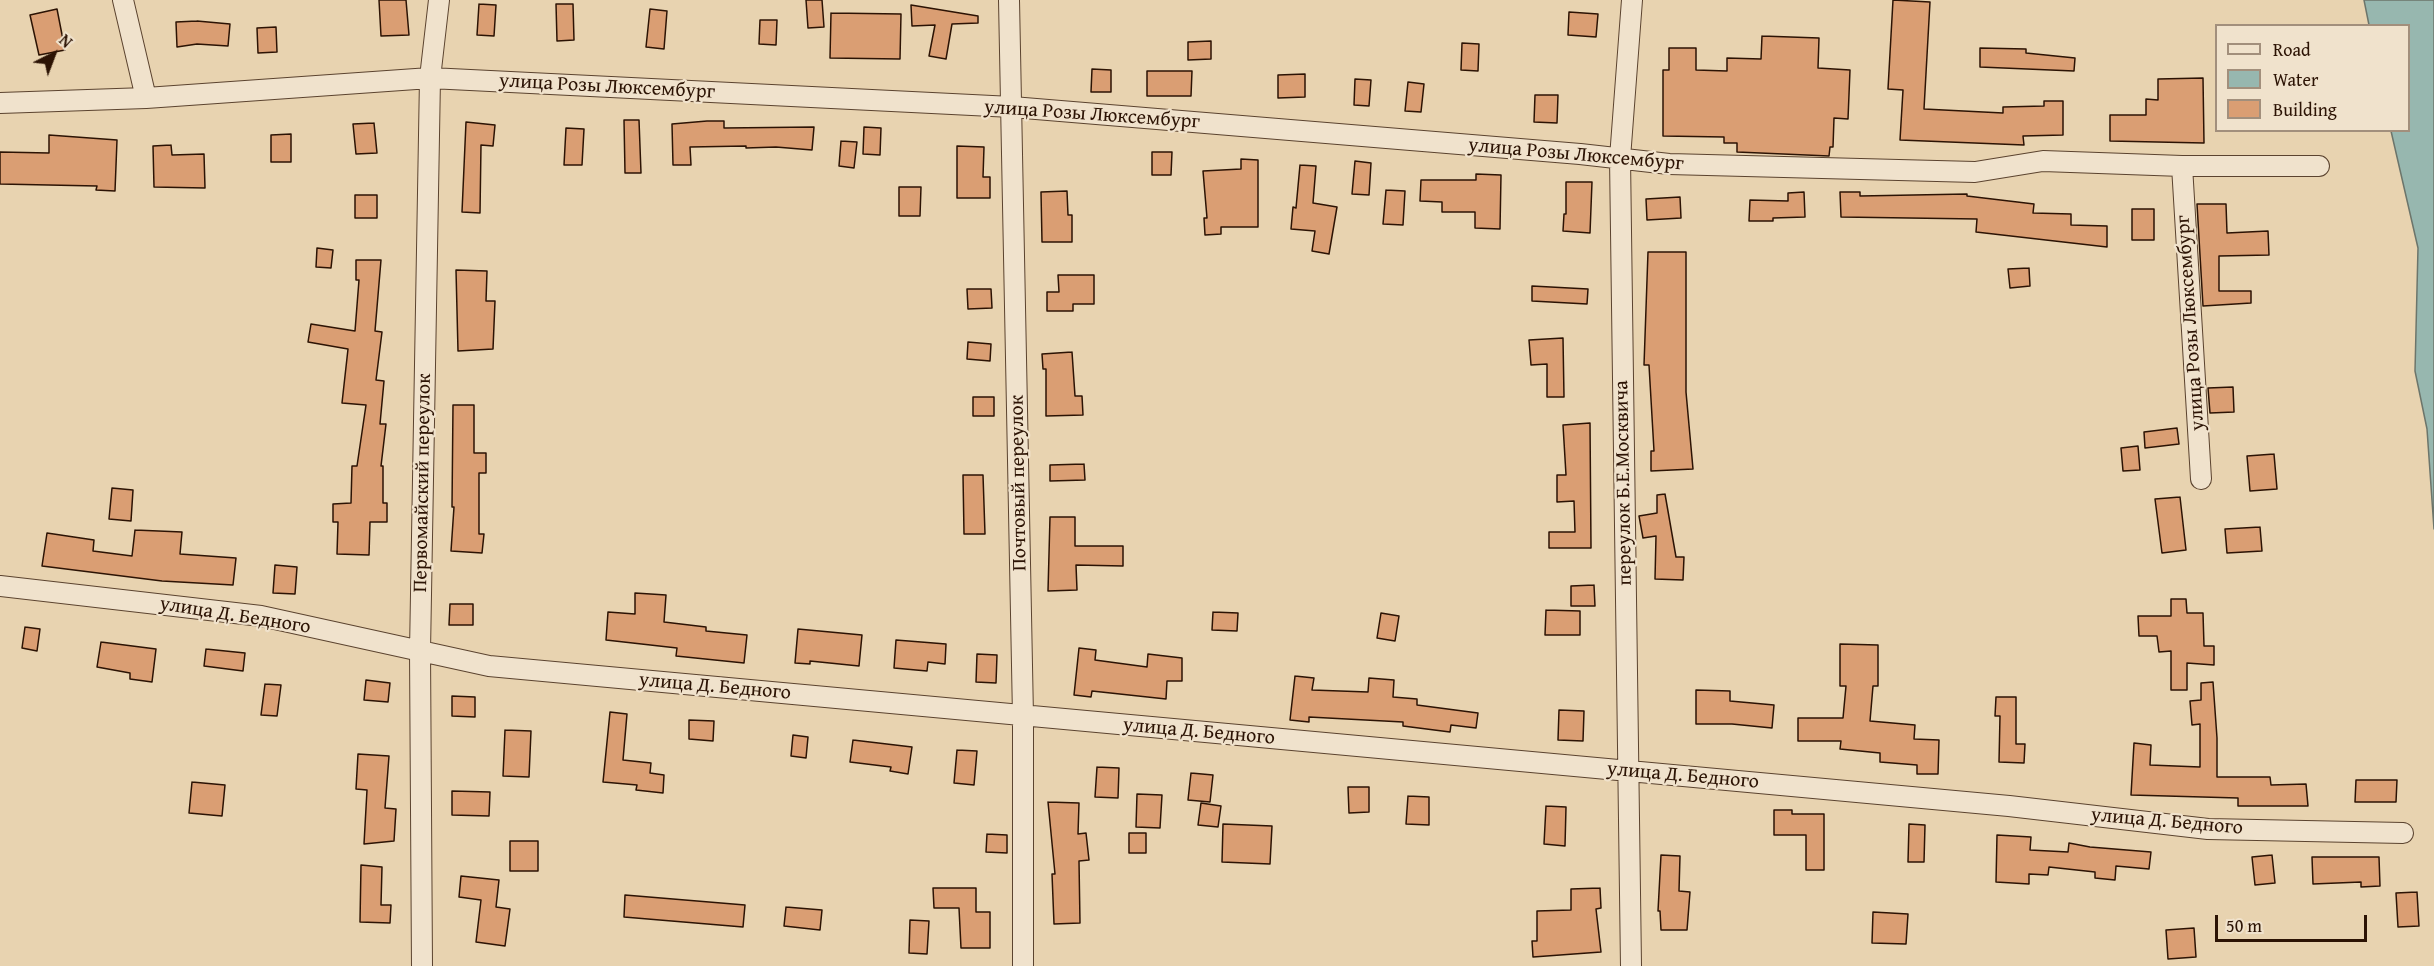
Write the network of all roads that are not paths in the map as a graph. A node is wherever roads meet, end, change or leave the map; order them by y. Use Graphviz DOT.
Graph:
graph roads {
  1 [pos="123,0"];
  2 [pos="439,0"];
  3 [pos="1009,0"];
  4 [pos="1632,0"];
  5 [pos="430,78"];
  6 [pos="146,98"];
  7 [pos="0,103"];
  8 [pos="1012,107"];
  9 [pos="1620,158"];
  10 [pos="2182,166"];
  11 [pos="2319,166"];
  12 [pos="2201,479"];
  13 [pos="0,586"];
  14 [pos="420,651"];
  15 [pos="1023,716"];
  16 [pos="1627,771"];
  17 [pos="2403,833"];
  18 [pos="422,966"];
  19 [pos="1023,966"];
  20 [pos="1631,966"];
  1 -- 6 [label="street"];
  2 -- 5 [label="street, Первомайский переулок"];
  3 -- 8 [label="street, Почтовый переулок"];
  4 -- 9 [label="street, переулок Б.Е.Москвича"];
  5 -- 6 [label="street, улица Розы Люксембург"];
  5 -- 8 [label="street, улица Розы Люксембург"];
  5 -- 14 [label="street, Первомайский переулок"];
  6 -- 7 [label="street, улица Розы Люксембург"];
  8 -- 9 [label="street, улица Розы Люксембург"];
  8 -- 15 [label="street, Почтовый переулок"];
  9 -- 10 [label="street, улица Розы Люксембург"];
  9 -- 16 [label="street, переулок Б.Е.Москвича"];
  10 -- 11 [label="street, улица Розы Люксембург"];
  10 -- 12 [label="street, улица Розы Люксембург"];
  13 -- 14 [label="street, улица Д. Бедного"];
  14 -- 15 [label="street, улица Д. Бедного"];
  14 -- 18 [label="street, Первомайский переулок"];
  15 -- 16 [label="street, улица Д. Бедного"];
  15 -- 19 [label="street, Почтовый переулок"];
  16 -- 17 [label="street, улица Д. Бедного"];
  16 -- 20 [label="street, переулок Б.Е.Москвича"];
}
